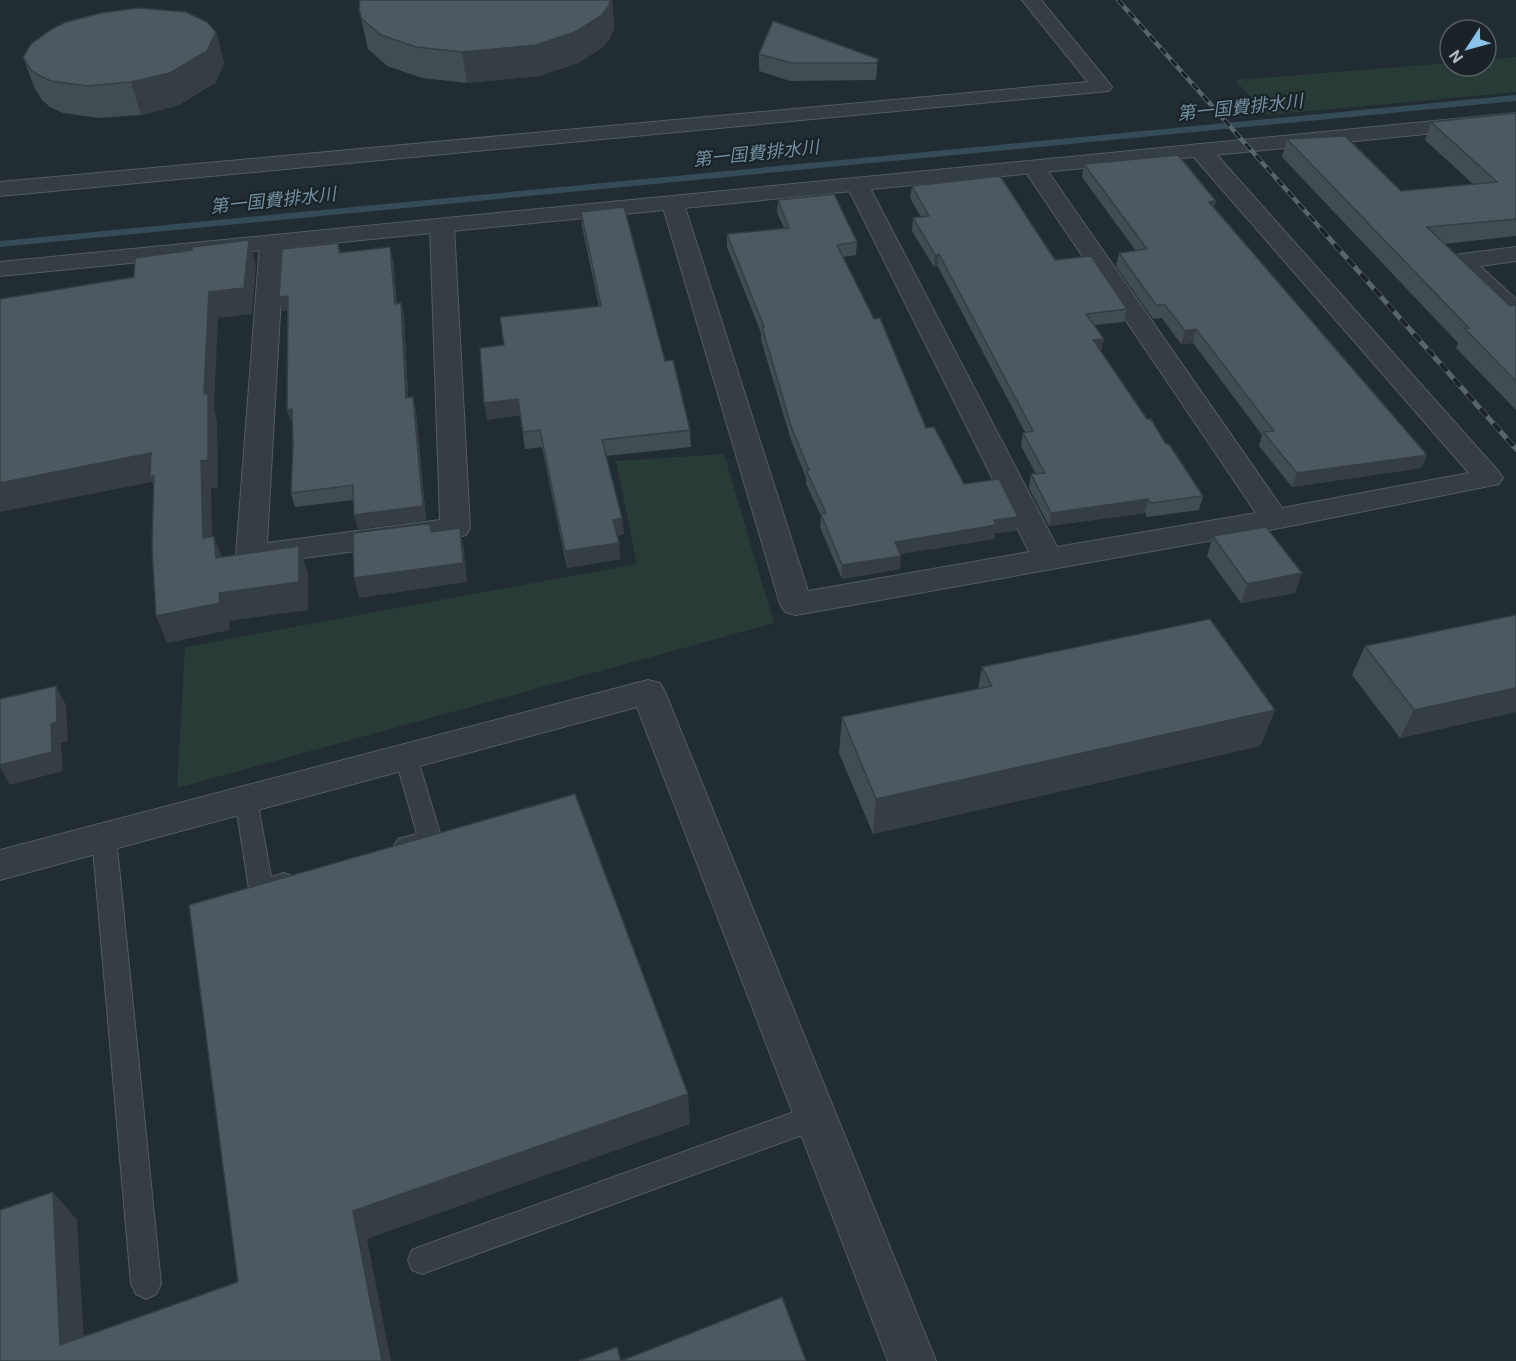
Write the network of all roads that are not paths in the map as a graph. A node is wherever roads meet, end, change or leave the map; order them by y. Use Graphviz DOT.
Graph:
graph roads {
  1 [pos="1031,0"];
  2 [pos="1516,119"];
  3 [pos="1200,150"];
  4 [pos="1034,168"];
  5 [pos="858,186"];
  6 [pos="0,189"];
  7 [pos="673,204"];
  8 [pos="442,226"];
  9 [pos="272,243"];
  10 [pos="1516,254"];
  11 [pos="0,269"];
  12 [pos="1516,312"];
  13 [pos="1275,519"];
  14 [pos="1048,559"];
  15 [pos="406,757"];
  16 [pos="246,799"];
  17 [pos="104,837"];
  18 [pos="385,853"];
  19 [pos="0,865"];
  20 [pos="306,876"];
  21 [pos="816,1117"];
  22 [pos="422,1260"];
  23 [pos="146,1284"];
  24 [pos="912,1361"];
  1 -- 6 [label="street"];
  2 -- 3 [label="street"];
  3 -- 4 [label="street"];
  3 -- 13 [label="street"];
  4 -- 5 [label="street"];
  4 -- 13 [label="street"];
  5 -- 7 [label="street"];
  5 -- 14 [label="street"];
  7 -- 8 [label="street"];
  7 -- 14 [label="street"];
  8 -- 9 [label="street"];
  8 -- 9 [label="street"];
  9 -- 11 [label="street"];
  10 -- 12 [label="street"];
  13 -- 14 [label="street"];
  15 -- 16 [label="street"];
  15 -- 18 [label="lane"];
  15 -- 21 [label="street"];
  16 -- 17 [label="street"];
  16 -- 20 [label="lane"];
  17 -- 19 [label="street"];
  17 -- 23 [label="lane"];
  21 -- 22 [label="lane"];
  21 -- 24 [label="street"];
}
